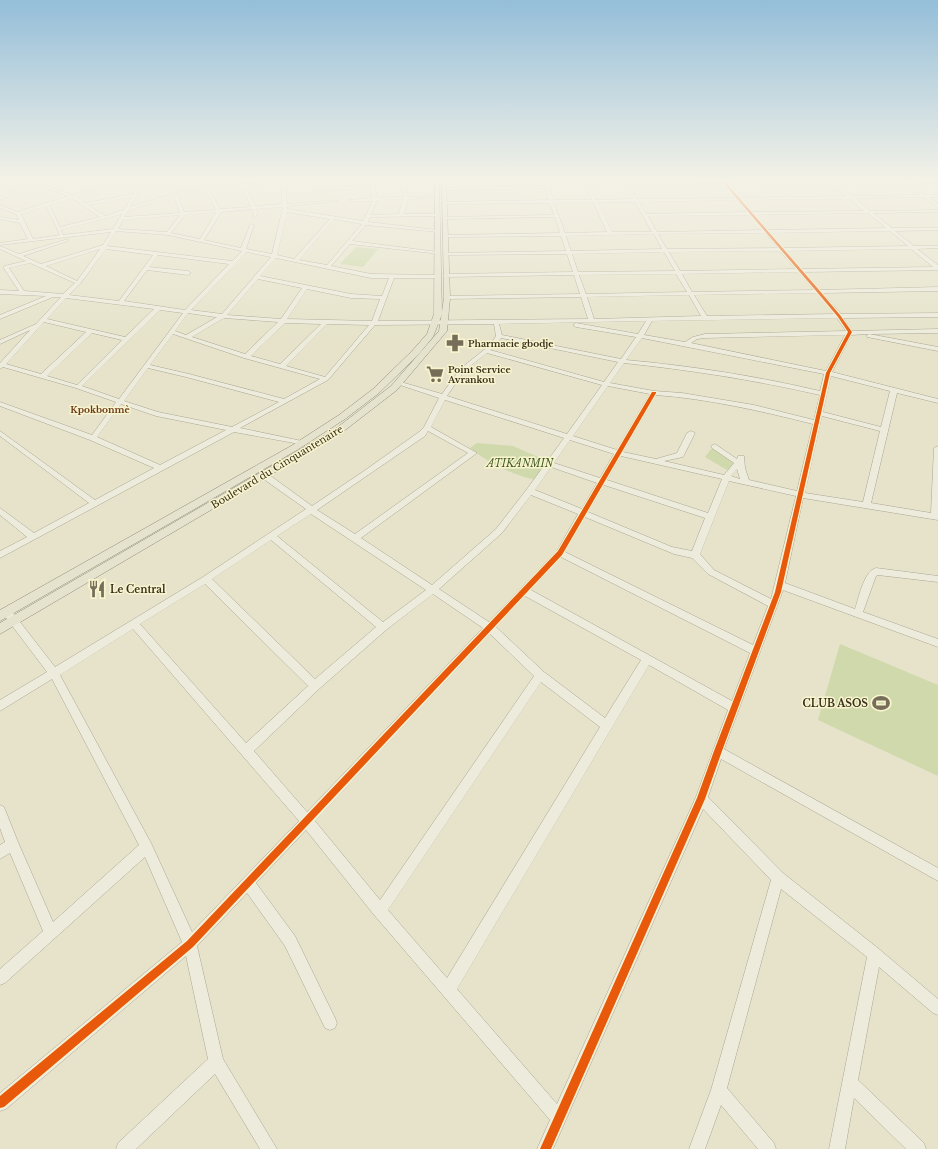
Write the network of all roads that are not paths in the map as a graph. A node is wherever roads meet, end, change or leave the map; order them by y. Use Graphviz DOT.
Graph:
graph roads {
  1 [pos="437,231"];
  2 [pos="766,231"];
  3 [pos="27,232"];
  4 [pos="60,232"];
  5 [pos="103,232"];
  6 [pos="114,232"];
  7 [pos="136,232"];
  8 [pos="207,232"];
  9 [pos="250,232"];
  10 [pos="280,232"];
  11 [pos="321,232"];
  12 [pos="357,232"];
  13 [pos="445,232"];
  14 [pos="732,232"];
  15 [pos="893,232"];
  16 [pos="655,233"];
  17 [pos="86,234"];
  18 [pos="168,234"];
  19 [pos="563,234"];
  20 [pos="610,234"];
  21 [pos="446,236"];
  22 [pos="62,237"];
  23 [pos="31,240"];
  24 [pos="201,241"];
  25 [pos="348,242"];
  26 [pos="0,244"];
  27 [pos="0,247"];
  28 [pos="105,247"];
  29 [pos="938,247"];
  30 [pos="912,248"];
  31 [pos="782,249"];
  32 [pos="244,251"];
  33 [pos="666,251"];
  34 [pos="568,252"];
  35 [pos="442,253"];
  36 [pos="156,254"];
  37 [pos="18,256"];
  38 [pos="274,257"];
  39 [pos="31,261"];
  40 [pos="296,261"];
  41 [pos="233,263"];
  42 [pos="41,266"];
  43 [pos="3,267"];
  44 [pos="328,267"];
  45 [pos="145,268"];
  46 [pos="938,268"];
  47 [pos="799,269"];
  48 [pos="678,271"];
  49 [pos="188,273"];
  50 [pos="575,273"];
  51 [pos="257,276"];
  52 [pos="442,276"];
  53 [pos="392,277"];
  54 [pos="78,283"];
  55 [pos="305,287"];
  56 [pos="938,289"];
  57 [pos="818,291"];
  58 [pos="0,292"];
  59 [pos="22,292"];
  60 [pos="691,294"];
  61 [pos="583,295"];
  62 [pos="53,296"];
  63 [pos="64,297"];
  64 [pos="384,298"];
  65 [pos="447,298"];
  66 [pos="120,302"];
  67 [pos="159,307"];
  68 [pos="187,311"];
  69 [pos="224,315"];
  70 [pos="938,315"];
  71 [pos="839,316"];
  72 [pos="0,317"];
  73 [pos="705,318"];
  74 [pos="650,319"];
  75 [pos="283,321"];
  76 [pos="592,321"];
  77 [pos="41,322"];
  78 [pos="326,322"];
  79 [pos="440,322"];
  80 [pos="496,322"];
  81 [pos="557,322"];
  82 [pos="374,323"];
  83 [pos="90,331"];
  84 [pos="938,331"];
  85 [pos="172,332"];
  86 [pos="850,332"];
  87 [pos="499,336"];
  88 [pos="640,336"];
  89 [pos="187,337"];
  90 [pos="127,339"];
  91 [pos="0,342"];
  92 [pos="686,344"];
  93 [pos="935,348"];
  94 [pos="486,351"];
  95 [pos="938,356"];
  96 [pos="246,357"];
  97 [pos="622,361"];
  98 [pos="1,366"];
  99 [pos="146,366"];
  100 [pos="282,366"];
  101 [pos="828,373"];
  102 [pos="42,377"];
  103 [pos="326,379"];
  104 [pos="399,383"];
  105 [pos="605,384"];
  106 [pos="78,387"];
  107 [pos="894,390"];
  108 [pos="654,393"];
  109 [pos="823,394"];
  110 [pos="444,396"];
  111 [pos="284,401"];
  112 [pos="938,401"];
  113 [pos="119,403"];
  114 [pos="0,404"];
  115 [pos="818,418"];
  116 [pos="427,428"];
  117 [pos="232,429"];
  118 [pos="884,430"];
  119 [pos="0,433"];
  120 [pos="691,433"];
  121 [pos="568,437"];
  122 [pos="92,438"];
  123 [pos="302,443"];
  124 [pos="715,446"];
  125 [pos="938,448"];
  126 [pos="618,453"];
  127 [pos="740,459"];
  128 [pos="654,461"];
  129 [pos="549,464"];
  130 [pos="160,468"];
  131 [pos="266,476"];
  132 [pos="727,477"];
  133 [pos="745,481"];
  134 [pos="602,482"];
  135 [pos="530,491"];
  136 [pos="801,495"];
  137 [pos="95,504"];
  138 [pos="866,506"];
  139 [pos="312,510"];
  140 [pos="0,511"];
  141 [pos="583,513"];
  142 [pos="710,517"];
  143 [pos="936,517"];
  144 [pos="271,536"];
  145 [pos="33,537"];
  146 [pos="355,538"];
  147 [pos="560,553"];
  148 [pos="695,555"];
  149 [pos="0,556"];
  150 [pos="206,578"];
  151 [pos="938,579"];
  152 [pos="780,585"];
  153 [pos="433,590"];
  154 [pos="525,591"];
  155 [pos="772,604"];
  156 [pos="858,613"];
  157 [pos="4,622"];
  158 [pos="134,624"];
  159 [pos="382,627"];
  160 [pos="489,627"];
  161 [pos="938,643"];
  162 [pos="755,650"];
  163 [pos="647,659"];
  164 [pos="53,672"];
  165 [pos="540,675"];
  166 [pos="315,686"];
  167 [pos="0,706"];
  168 [pos="735,708"];
  169 [pos="607,726"];
  170 [pos="246,751"];
  171 [pos="718,751"];
  172 [pos="701,799"];
  173 [pos="0,811"];
  174 [pos="307,822"];
  175 [pos="12,844"];
  176 [pos="147,847"];
  177 [pos="0,853"];
  178 [pos="938,875"];
  179 [pos="778,878"];
  180 [pos="248,883"];
  181 [pos="380,912"];
  182 [pos="51,933"];
  183 [pos="190,944"];
  184 [pos="874,954"];
  185 [pos="0,978"];
  186 [pos="448,990"];
  187 [pos="938,1008"];
  188 [pos="330,1023"];
  189 [pos="216,1062"];
  190 [pos="850,1083"];
  191 [pos="719,1090"];
  192 [pos="0,1103"];
  193 [pos="559,1119"];
  194 [pos="124,1149"];
  195 [pos="269,1149"];
  196 [pos="545,1149"];
  197 [pos="697,1149"];
  198 [pos="768,1149"];
  199 [pos="837,1149"];
  200 [pos="918,1149"];
  1 -- 35 [label="main road, Boulevard du Cinquantenaire"];
  2 -- 31 [label="street"];
  3 -- 23 [label="street"];
  4 -- 22 [label="street"];
  5 -- 17 [label="street"];
  6 -- 28 [label="street"];
  7 -- 18 [label="street"];
  8 -- 24 [label="street"];
  9 -- 32 [label="street"];
  10 -- 38 [label="street"];
  11 -- 40 [label="street"];
  12 -- 25 [label="street"];
  13 -- 21 [label="main road, Boulevard du Cinquantenaire"];
  14 -- 16 [label="street"];
  15 -- 30 [label="street"];
  16 -- 20 [label="street"];
  16 -- 33 [label="street"];
  17 -- 22 [label="street"];
  17 -- 37 [label="street"];
  18 -- 24 [label="street"];
  19 -- 20 [label="street"];
  19 -- 21 [label="street"];
  19 -- 34 [label="street"];
  21 -- 35 [label="main road, Boulevard du Cinquantenaire"];
  22 -- 23 [label="street"];
  23 -- 26 [label="street"];
  24 -- 32 [label="street"];
  25 -- 35 [label="street"];
  25 -- 44 [label="street"];
  27 -- 37 [label="street"];
  28 -- 36 [label="street"];
  28 -- 42 [label="street"];
  28 -- 54 [label="street"];
  29 -- 30 [label="street"];
  30 -- 31 [label="street"];
  30 -- 46 [label="street"];
  31 -- 33 [label="street"];
  31 -- 47 [label="street"];
  32 -- 38 [label="street"];
  32 -- 41 [label="street"];
  33 -- 34 [label="street"];
  33 -- 48 [label="street"];
  34 -- 35 [label="street"];
  34 -- 50 [label="street"];
  35 -- 52 [label="main road, Boulevard du Cinquantenaire"];
  36 -- 41 [label="street"];
  36 -- 45 [label="street"];
  37 -- 39 [label="street"];
  38 -- 40 [label="street"];
  38 -- 51 [label="street"];
  39 -- 42 [label="street"];
  39 -- 43 [label="street"];
  40 -- 44 [label="street"];
  41 -- 68 [label="street"];
  42 -- 54 [label="street"];
  43 -- 59 [label="street"];
  44 -- 53 [label="street"];
  45 -- 49 [label="street"];
  45 -- 66 [label="street"];
  46 -- 47 [label="street"];
  47 -- 48 [label="street"];
  47 -- 57 [label="street"];
  48 -- 50 [label="street"];
  48 -- 60 [label="street"];
  50 -- 52 [label="street"];
  50 -- 61 [label="street"];
  51 -- 55 [label="street"];
  51 -- 69 [label="street"];
  52 -- 53 [label="street"];
  52 -- 65 [label="main road, Boulevard du Cinquantenaire"];
  52 -- 79 [label="main road, Boulevard du Cinquantenaire"];
  53 -- 64 [label="street"];
  54 -- 63 [label="street"];
  55 -- 64 [label="street"];
  55 -- 75 [label="street"];
  56 -- 57 [label="street"];
  57 -- 60 [label="street"];
  57 -- 71 [label="street"];
  58 -- 59 [label="street"];
  59 -- 62 [label="street"];
  60 -- 61 [label="street"];
  60 -- 73 [label="street"];
  61 -- 65 [label="street"];
  61 -- 76 [label="street"];
  62 -- 63 [label="street"];
  62 -- 72 [label="street"];
  63 -- 66 [label="street"];
  63 -- 77 [label="street"];
  64 -- 82 [label="street"];
  65 -- 79 [label="main road, Boulevard du Cinquantenaire"];
  66 -- 67 [label="street"];
  67 -- 68 [label="street"];
  67 -- 90 [label="street"];
  68 -- 69 [label="street"];
  68 -- 85 [label="street"];
  69 -- 75 [label="street"];
  69 -- 89 [label="street"];
  70 -- 71 [label="street"];
  71 -- 73 [label="street"];
  71 -- 86 [label="street"];
  73 -- 74 [label="street"];
  74 -- 76 [label="street"];
  74 -- 88 [label="street"];
  75 -- 78 [label="street"];
  75 -- 96 [label="street"];
  76 -- 81 [label="street"];
  77 -- 83 [label="street"];
  77 -- 91 [label="street"];
  77 -- 98 [label="street"];
  78 -- 82 [label="street"];
  78 -- 100 [label="street"];
  79 -- 80 [label="street"];
  79 -- 82 [label="street"];
  79 -- 104 [label="main road, Boulevard du Cinquantenaire"];
  79 -- 123 [label="main road, Boulevard du Cinquantenaire"];
  80 -- 81 [label="street"];
  80 -- 87 [label="street"];
  81 -- 88 [label="street"];
  82 -- 103 [label="street"];
  83 -- 90 [label="street"];
  83 -- 102 [label="street"];
  84 -- 86 [label="street"];
  85 -- 89 [label="street"];
  85 -- 99 [label="street"];
  86 -- 92 [label="street"];
  86 -- 93 [label="street"];
  86 -- 101 [label="street"];
  87 -- 94 [label="street"];
  87 -- 97 [label="street"];
  88 -- 92 [label="street"];
  88 -- 97 [label="street"];
  89 -- 96 [label="street"];
  90 -- 106 [label="street"];
  92 -- 101 [label="street"];
  93 -- 95 [label="street"];
  94 -- 105 [label="street"];
  94 -- 110 [label="street"];
  96 -- 100 [label="street"];
  97 -- 105 [label="street"];
  97 -- 109 [label="street"];
  98 -- 102 [label="street"];
  99 -- 111 [label="street"];
  99 -- 113 [label="street"];
  100 -- 103 [label="street"];
  101 -- 107 [label="street"];
  101 -- 109 [label="street"];
  102 -- 106 [label="street"];
  103 -- 111 [label="street"];
  104 -- 110 [label="street"];
  104 -- 131 [label="main road, Boulevard du Cinquantenaire"];
  105 -- 108 [label="street"];
  105 -- 121 [label="street"];
  106 -- 113 [label="street"];
  107 -- 112 [label="street"];
  107 -- 118 [label="street"];
  108 -- 115 [label="street"];
  108 -- 126 [label="street"];
  109 -- 115 [label="street"];
  110 -- 116 [label="street"];
  110 -- 121 [label="street"];
  111 -- 117 [label="street"];
  113 -- 117 [label="street"];
  113 -- 122 [label="street"];
  114 -- 122 [label="street"];
  115 -- 118 [label="street"];
  115 -- 136 [label="street"];
  116 -- 139 [label="street"];
  116 -- 146 [label="street"];
  117 -- 123 [label="street"];
  117 -- 130 [label="street"];
  118 -- 138 [label="street"];
  119 -- 137 [label="street"];
  120 -- 128 [label="street"];
  121 -- 126 [label="street"];
  121 -- 129 [label="street"];
  122 -- 130 [label="street"];
  123 -- 157 [label="main road, Boulevard du Cinquantenaire"];
  124 -- 127 [label="street"];
  125 -- 143 [label="street"];
  126 -- 128 [label="street"];
  126 -- 134 [label="street"];
  127 -- 132 [label="street"];
  127 -- 133 [label="street"];
  128 -- 132 [label="street"];
  129 -- 134 [label="street"];
  129 -- 135 [label="street"];
  130 -- 137 [label="street"];
  131 -- 139 [label="street"];
  131 -- 157 [label="main road, Boulevard du Cinquantenaire"];
  132 -- 133 [label="street"];
  132 -- 142 [label="street"];
  133 -- 136 [label="street"];
  134 -- 141 [label="street"];
  134 -- 142 [label="street"];
  135 -- 141 [label="street"];
  135 -- 153 [label="street"];
  136 -- 138 [label="street"];
  136 -- 152 [label="street"];
  137 -- 145 [label="street"];
  138 -- 143 [label="street"];
  139 -- 144 [label="street"];
  139 -- 146 [label="street"];
  140 -- 145 [label="street"];
  141 -- 147 [label="street"];
  141 -- 148 [label="street"];
  142 -- 148 [label="street"];
  144 -- 150 [label="street"];
  144 -- 159 [label="street"];
  145 -- 149 [label="street"];
  146 -- 153 [label="street"];
  147 -- 154 [label="street"];
  147 -- 162 [label="street"];
  148 -- 155 [label="street"];
  150 -- 158 [label="street"];
  150 -- 166 [label="street"];
  151 -- 156 [label="street"];
  152 -- 155 [label="street"];
  152 -- 156 [label="street"];
  153 -- 159 [label="street"];
  153 -- 160 [label="street"];
  154 -- 160 [label="street"];
  154 -- 163 [label="street"];
  155 -- 162 [label="street"];
  156 -- 161 [label="street"];
  157 -- 164 [label="street"];
  158 -- 164 [label="street"];
  158 -- 170 [label="street"];
  159 -- 166 [label="street"];
  160 -- 165 [label="street"];
  160 -- 174 [label="street"];
  162 -- 168 [label="street"];
  163 -- 168 [label="street"];
  163 -- 169 [label="street"];
  164 -- 167 [label="street"];
  164 -- 176 [label="street"];
  165 -- 169 [label="street"];
  165 -- 181 [label="street"];
  166 -- 170 [label="street"];
  168 -- 171 [label="street"];
  169 -- 186 [label="street"];
  170 -- 174 [label="street"];
  171 -- 172 [label="street"];
  171 -- 178 [label="street"];
  172 -- 179 [label="street"];
  172 -- 193 [label="street"];
  173 -- 175 [label="street"];
  174 -- 180 [label="street"];
  174 -- 181 [label="street"];
  175 -- 177 [label="street"];
  175 -- 182 [label="street"];
  176 -- 182 [label="street"];
  176 -- 183 [label="street"];
  179 -- 184 [label="street"];
  179 -- 191 [label="street"];
  180 -- 183 [label="street"];
  180 -- 188 [label="street"];
  181 -- 186 [label="street"];
  182 -- 185 [label="street"];
  183 -- 189 [label="street"];
  183 -- 192 [label="street"];
  184 -- 187 [label="street"];
  184 -- 190 [label="street"];
  186 -- 193 [label="street"];
  189 -- 194 [label="street"];
  189 -- 195 [label="street"];
  190 -- 199 [label="street"];
  190 -- 200 [label="street"];
  191 -- 197 [label="street"];
  191 -- 198 [label="street"];
  193 -- 196 [label="street"];
}
